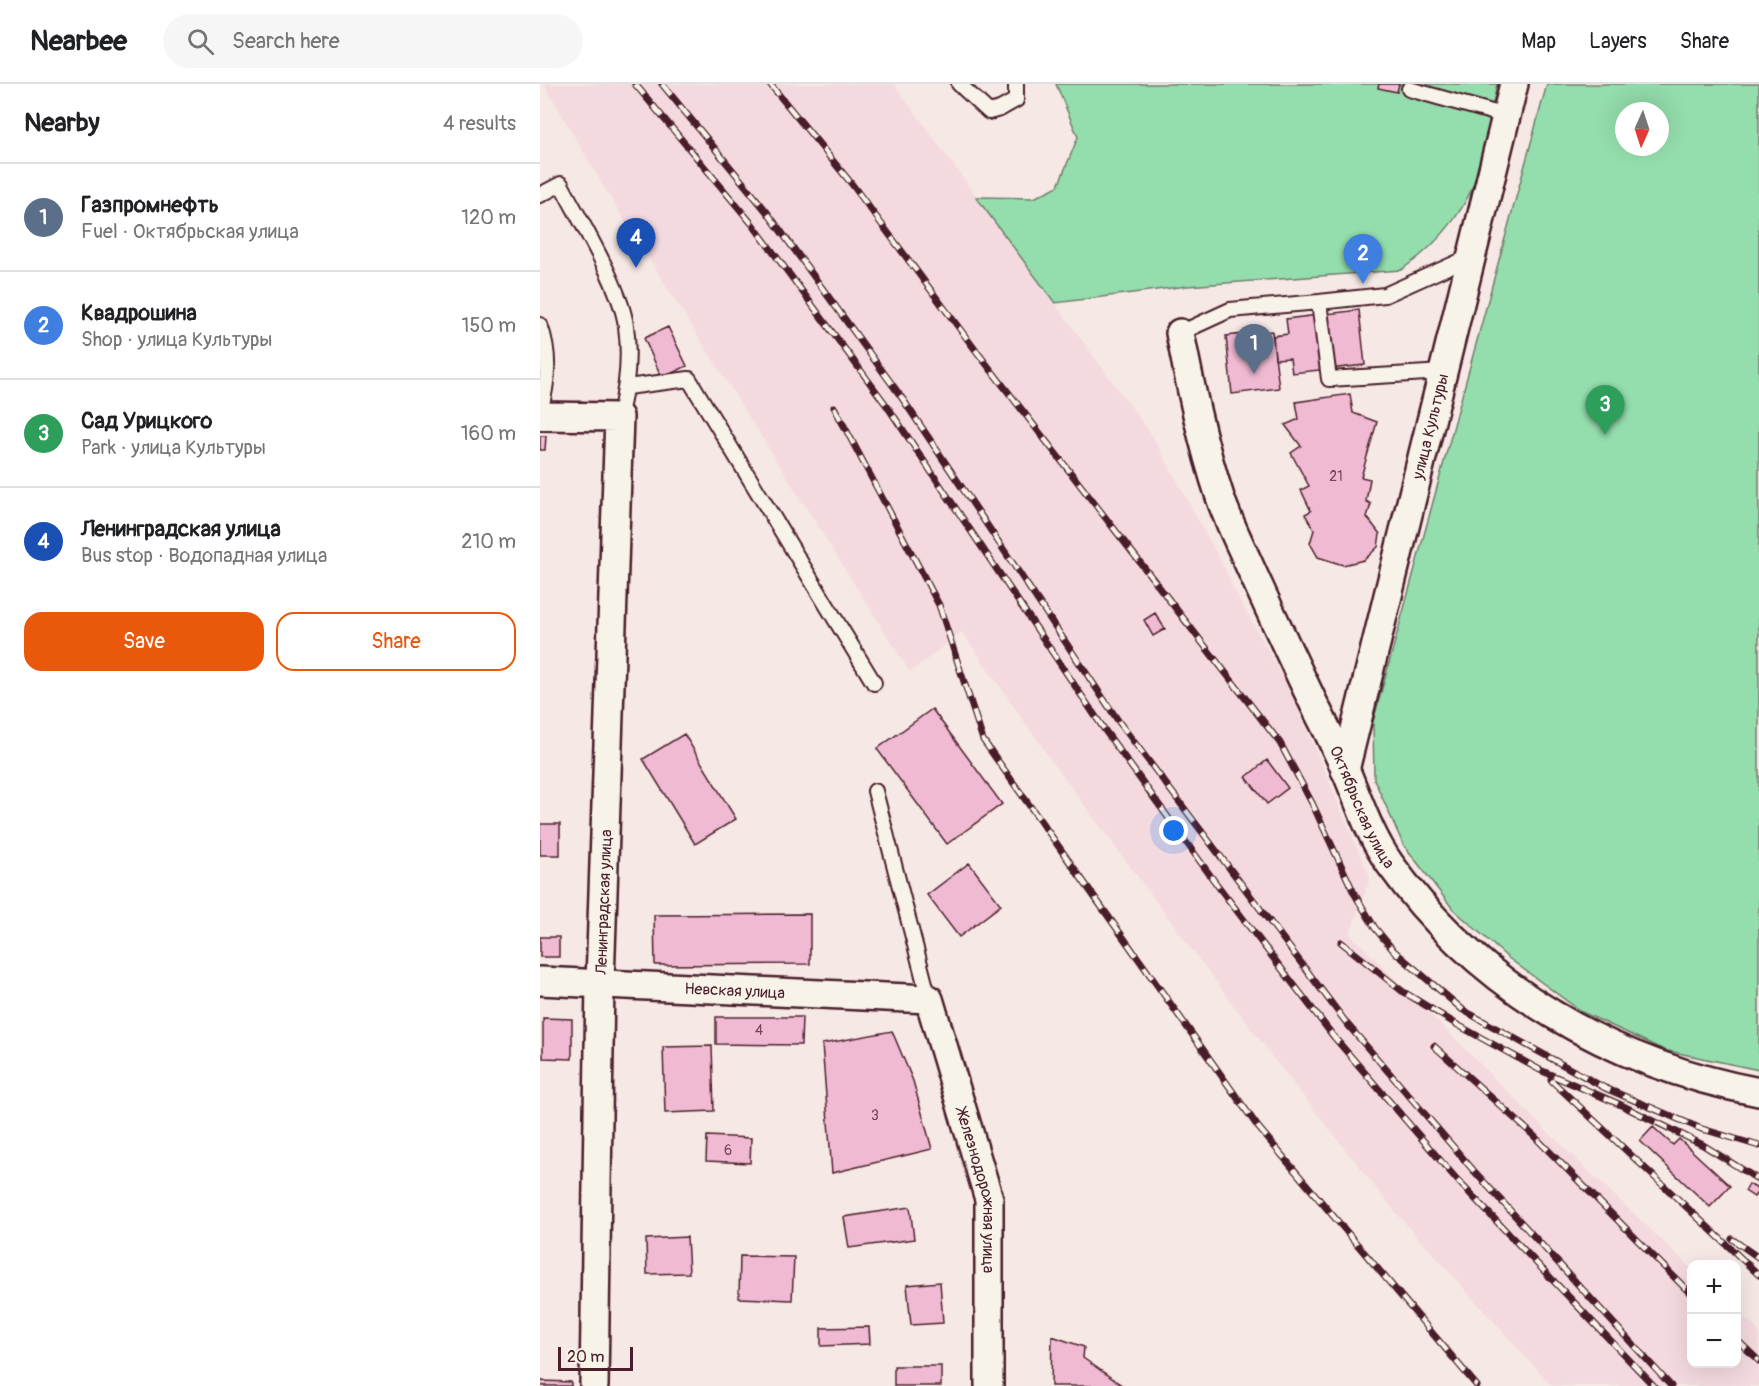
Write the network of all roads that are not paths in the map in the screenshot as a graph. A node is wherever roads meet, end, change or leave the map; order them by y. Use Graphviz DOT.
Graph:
graph roads {
  1 [pos="959,84"];
  2 [pos="1016,84"];
  3 [pos="1514,84"];
  4 [pos="1409,89"];
  5 [pos="1506,116"];
  6 [pos="540,195"];
  7 [pos="1472,256"];
  8 [pos="1319,302"];
  9 [pos="540,325"];
  10 [pos="1180,333"];
  11 [pos="1443,372"];
  12 [pos="627,387"];
  13 [pos="540,414"];
  14 [pos="619,417"];
  15 [pos="874,683"];
  16 [pos="1345,770"];
  17 [pos="875,791"];
  18 [pos="540,981"];
  19 [pos="600,982"];
  20 [pos="929,999"];
  21 [pos="1759,1092"];
  22 [pos="594,1386"];
  23 [pos="989,1386"];
  1 -- 2 [label="lane"];
  3 -- 5 [label="street, улица Культуры"];
  4 -- 5 [label="lane"];
  5 -- 7 [label="street, улица Культуры"];
  6 -- 12 [label="lane"];
  7 -- 8 [label="lane"];
  7 -- 11 [label="street, улица Культуры"];
  8 -- 10 [label="lane"];
  8 -- 11 [label="lane"];
  9 -- 13 [label="lane"];
  10 -- 16 [label="street, Октябрьская улица"];
  11 -- 16 [label="street, улица Культуры"];
  12 -- 14 [label="lane"];
  12 -- 15 [label="lane"];
  13 -- 14 [label="street"];
  14 -- 19 [label="street, Ленинградская улица"];
  16 -- 21 [label="street, Октябрьская улица"];
  17 -- 20 [label="lane"];
  18 -- 19 [label="street, Невская улица"];
  19 -- 20 [label="street, Невская улица"];
  19 -- 22 [label="street, Ленинградская улица"];
  20 -- 23 [label="street, Железнодорожная улица"];
}
